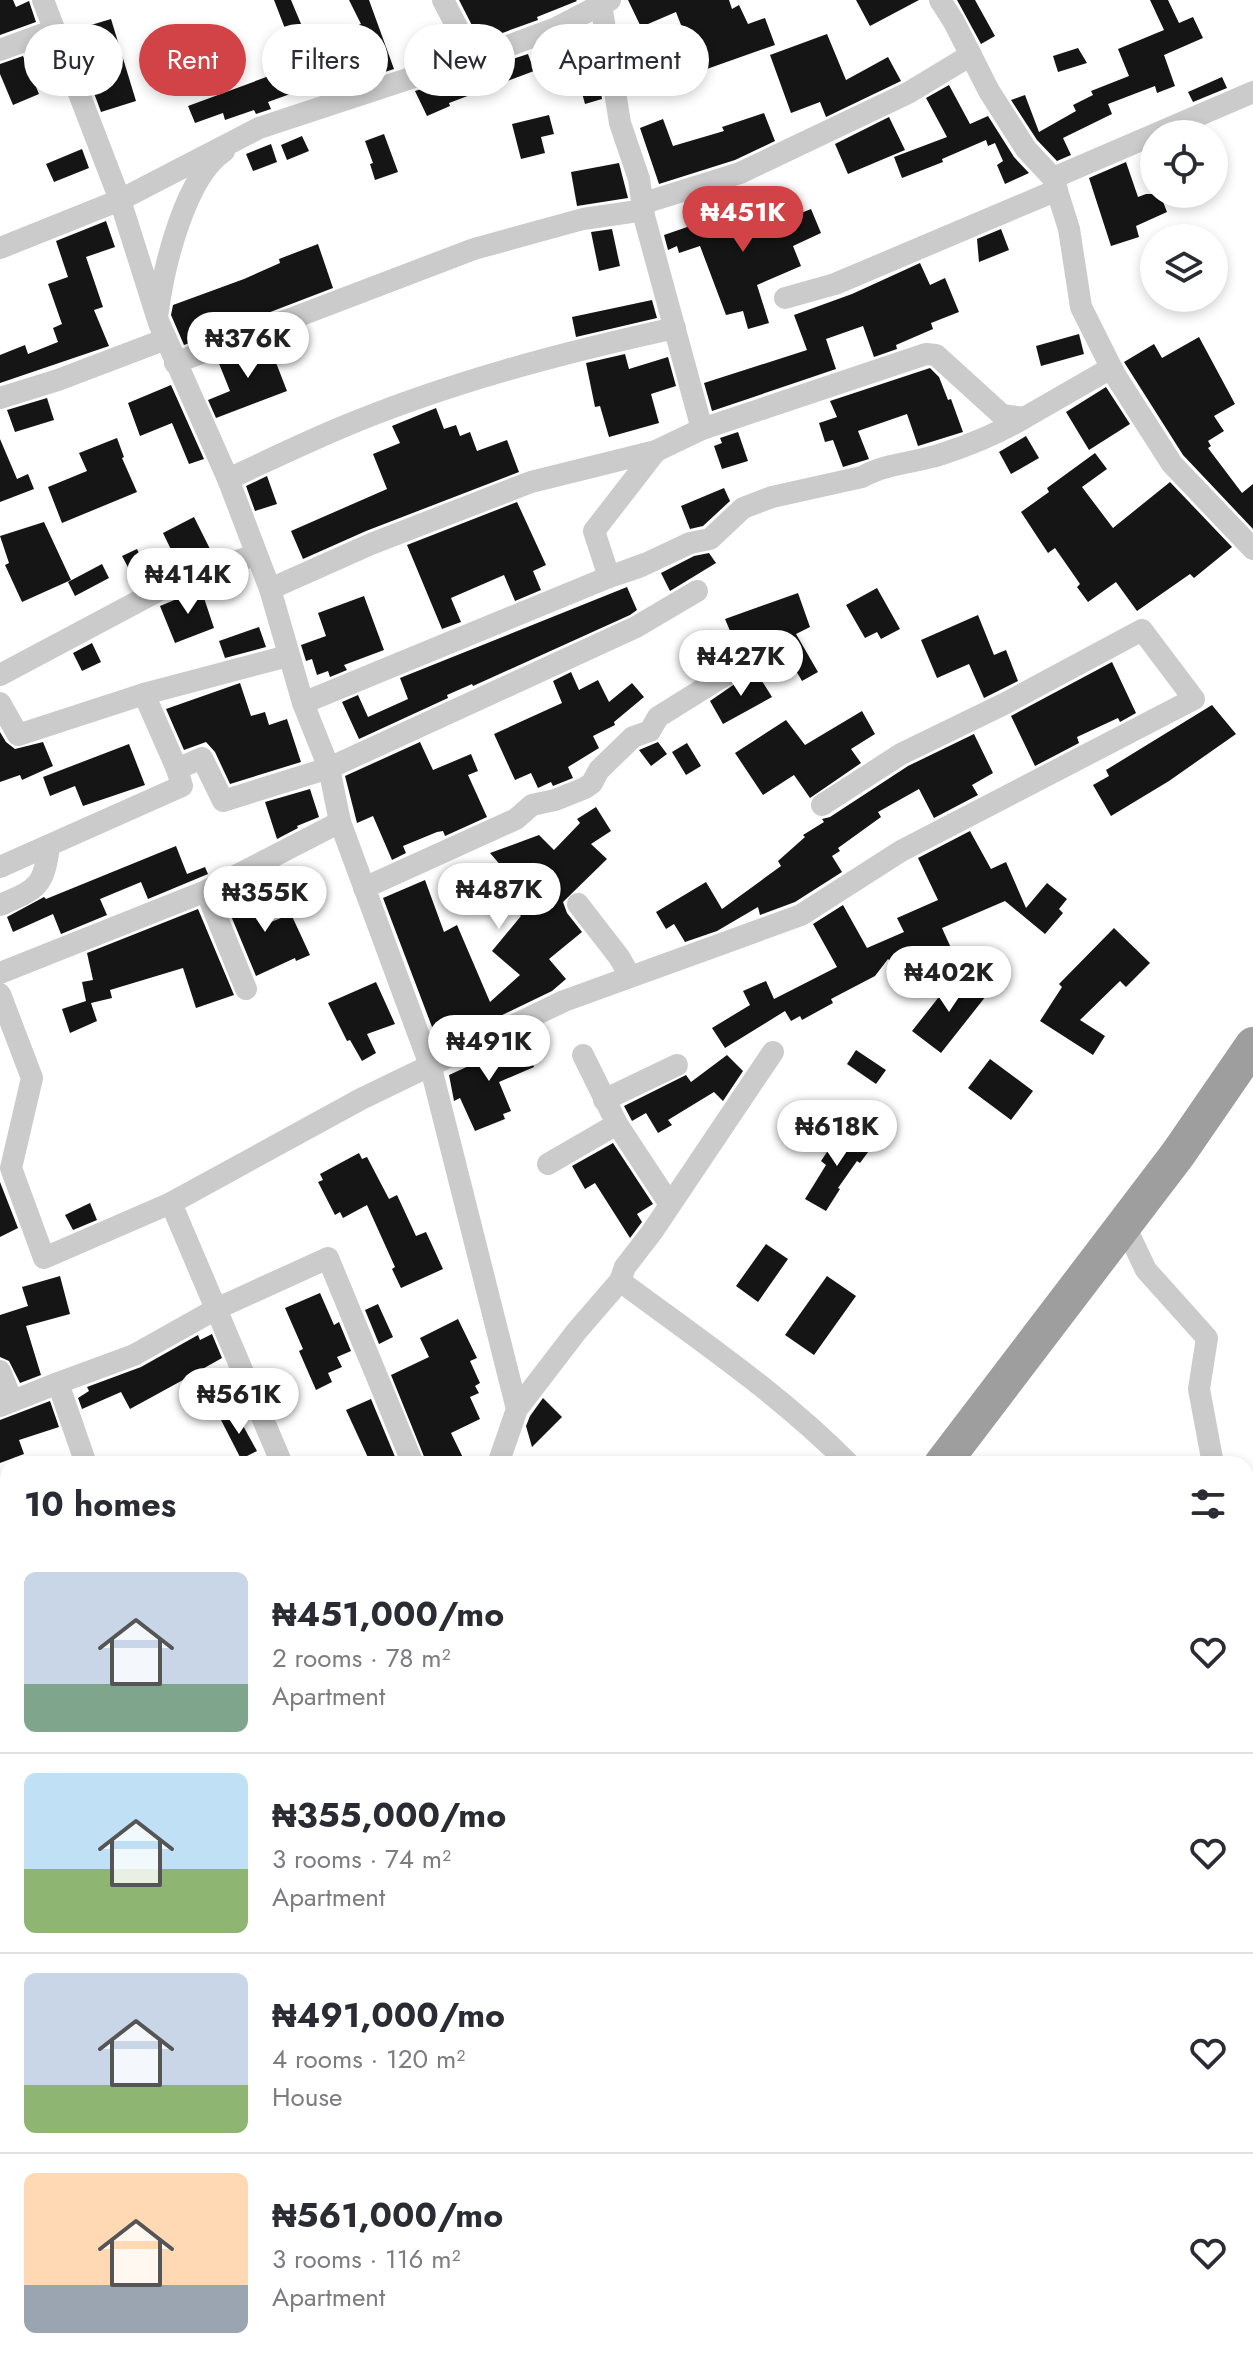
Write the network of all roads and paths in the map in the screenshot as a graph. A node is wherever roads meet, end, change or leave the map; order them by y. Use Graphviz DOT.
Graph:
graph roads {
  1 [pos="43,0"];
  2 [pos="443,0"];
  3 [pos="940,0"];
  4 [pos="605,2"];
  5 [pos="52,24"];
  6 [pos="455,24"];
  7 [pos="24,41"];
  8 [pos="515,43"];
  9 [pos="0,50"];
  10 [pos="971,55"];
  11 [pos="404,81"];
  12 [pos="1253,92"];
  13 [pos="80,96"];
  14 [pos="259,128"];
  15 [pos="1055,184"];
  16 [pos="120,200"];
  17 [pos="644,203"];
  18 [pos="0,248"];
  19 [pos="785,298"];
  20 [pos="157,316"];
  21 [pos="675,328"];
  22 [pos="166,339"];
  23 [pos="175,363"];
  24 [pos="1111,368"];
  25 [pos="0,398"];
  26 [pos="1024,418"];
  27 [pos="702,429"];
  28 [pos="656,451"];
  29 [pos="228,479"];
  30 [pos="1253,549"];
  31 [pos="255,555"];
  32 [pos="609,577"];
  33 [pos="270,589"];
  34 [pos="697,591"];
  35 [pos="288,656"];
  36 [pos="743,664"];
  37 [pos="0,675"];
  38 [pos="144,694"];
  39 [pos="0,703"];
  40 [pos="303,703"];
  41 [pos="329,768"];
  42 [pos="177,769"];
  43 [pos="822,805"];
  44 [pos="340,822"];
  45 [pos="49,846"];
  46 [pos="0,867"];
  47 [pos="364,888"];
  48 [pos="206,891"];
  49 [pos="578,904"];
  50 [pos="0,905"];
  51 [pos="0,973"];
  52 [pos="630,976"];
  53 [pos="246,989"];
  54 [pos="0,994"];
  55 [pos="1253,1045"];
  56 [pos="773,1052"];
  57 [pos="583,1055"];
  58 [pos="677,1065"];
  59 [pos="431,1068"];
  60 [pos="604,1100"];
  61 [pos="617,1124"];
  62 [pos="548,1164"];
  63 [pos="6,1171"];
  64 [pos="171,1203"];
  65 [pos="669,1203"];
  66 [pos="1124,1224"];
  67 [pos="620,1281"];
  68 [pos="216,1309"];
  69 [pos="0,1371"];
  70 [pos="58,1383"];
  71 [pos="6,1404"];
  72 [pos="517,1409"];
  73 [pos="83,1456"];
  74 [pos="279,1456"];
  75 [pos="410,1456"];
  76 [pos="501,1456"];
  77 [pos="841,1456"];
  78 [pos="948,1456"];
  79 [pos="1212,1456"];
  1 -- 5 [label="street"];
  2 -- 6 [label="street"];
  3 -- 10 [label="street"];
  4 -- 8 [label="street"];
  4 -- 17 [label="street"];
  7 -- 9 [label="street"];
  10 -- 15 [label="street"];
  10 -- 17 [label="street"];
  11 -- 14 [label="street"];
  12 -- 15 [label="street"];
  13 -- 16 [label="street"];
  14 -- 16 [label="street"];
  14 -- 20 [label="street"];
  15 -- 19 [label="street"];
  15 -- 24 [label="street"];
  16 -- 18 [label="street"];
  16 -- 20 [label="street"];
  17 -- 21 [label="street"];
  17 -- 23 [label="street"];
  20 -- 22 [label="street"];
  21 -- 27 [label="street"];
  21 -- 29 [label="street"];
  22 -- 23 [label="street"];
  22 -- 25 [label="street"];
  23 -- 29 [label="street"];
  24 -- 26 [label="street"];
  24 -- 30 [label="street"];
  26 -- 27 [label="street"];
  26 -- 32 [label="street"];
  27 -- 28 [label="street"];
  28 -- 32 [label="street"];
  28 -- 33 [label="street"];
  29 -- 31 [label="street"];
  31 -- 33 [label="street"];
  31 -- 37 [label="street"];
  32 -- 40 [label="street"];
  33 -- 35 [label="street"];
  34 -- 41 [label="street"];
  35 -- 38 [label="street"];
  35 -- 40 [label="street"];
  36 -- 47 [label="street"];
  38 -- 39 [label="street"];
  38 -- 42 [label="street"];
  40 -- 41 [label="street"];
  41 -- 42 [label="street"];
  41 -- 44 [label="street"];
  42 -- 45 [label="street"];
  43 -- 52 [label="street"];
  44 -- 47 [label="street"];
  44 -- 48 [label="street"];
  45 -- 46 [label="street"];
  45 -- 50 [label="street"];
  47 -- 59 [label="street"];
  48 -- 51 [label="street"];
  48 -- 53 [label="street"];
  49 -- 52 [label="street"];
  52 -- 59 [label="street"];
  54 -- 63 [label="street"];
  55 -- 66 [label="highway"];
  56 -- 65 [label="street"];
  57 -- 60 [label="street"];
  58 -- 60 [label="street"];
  59 -- 64 [label="street"];
  59 -- 72 [label="street"];
  60 -- 61 [label="street"];
  61 -- 62 [label="street"];
  61 -- 65 [label="street"];
  63 -- 64 [label="street"];
  64 -- 68 [label="street"];
  65 -- 67 [label="street"];
  66 -- 78 [label="highway"];
  66 -- 79 [label="street"];
  67 -- 72 [label="street"];
  67 -- 77 [label="street"];
  68 -- 70 [label="street"];
  68 -- 74 [label="street"];
  68 -- 75 [label="street"];
  69 -- 71 [label="street"];
  70 -- 71 [label="street"];
  70 -- 73 [label="street"];
  72 -- 76 [label="street"];
}
